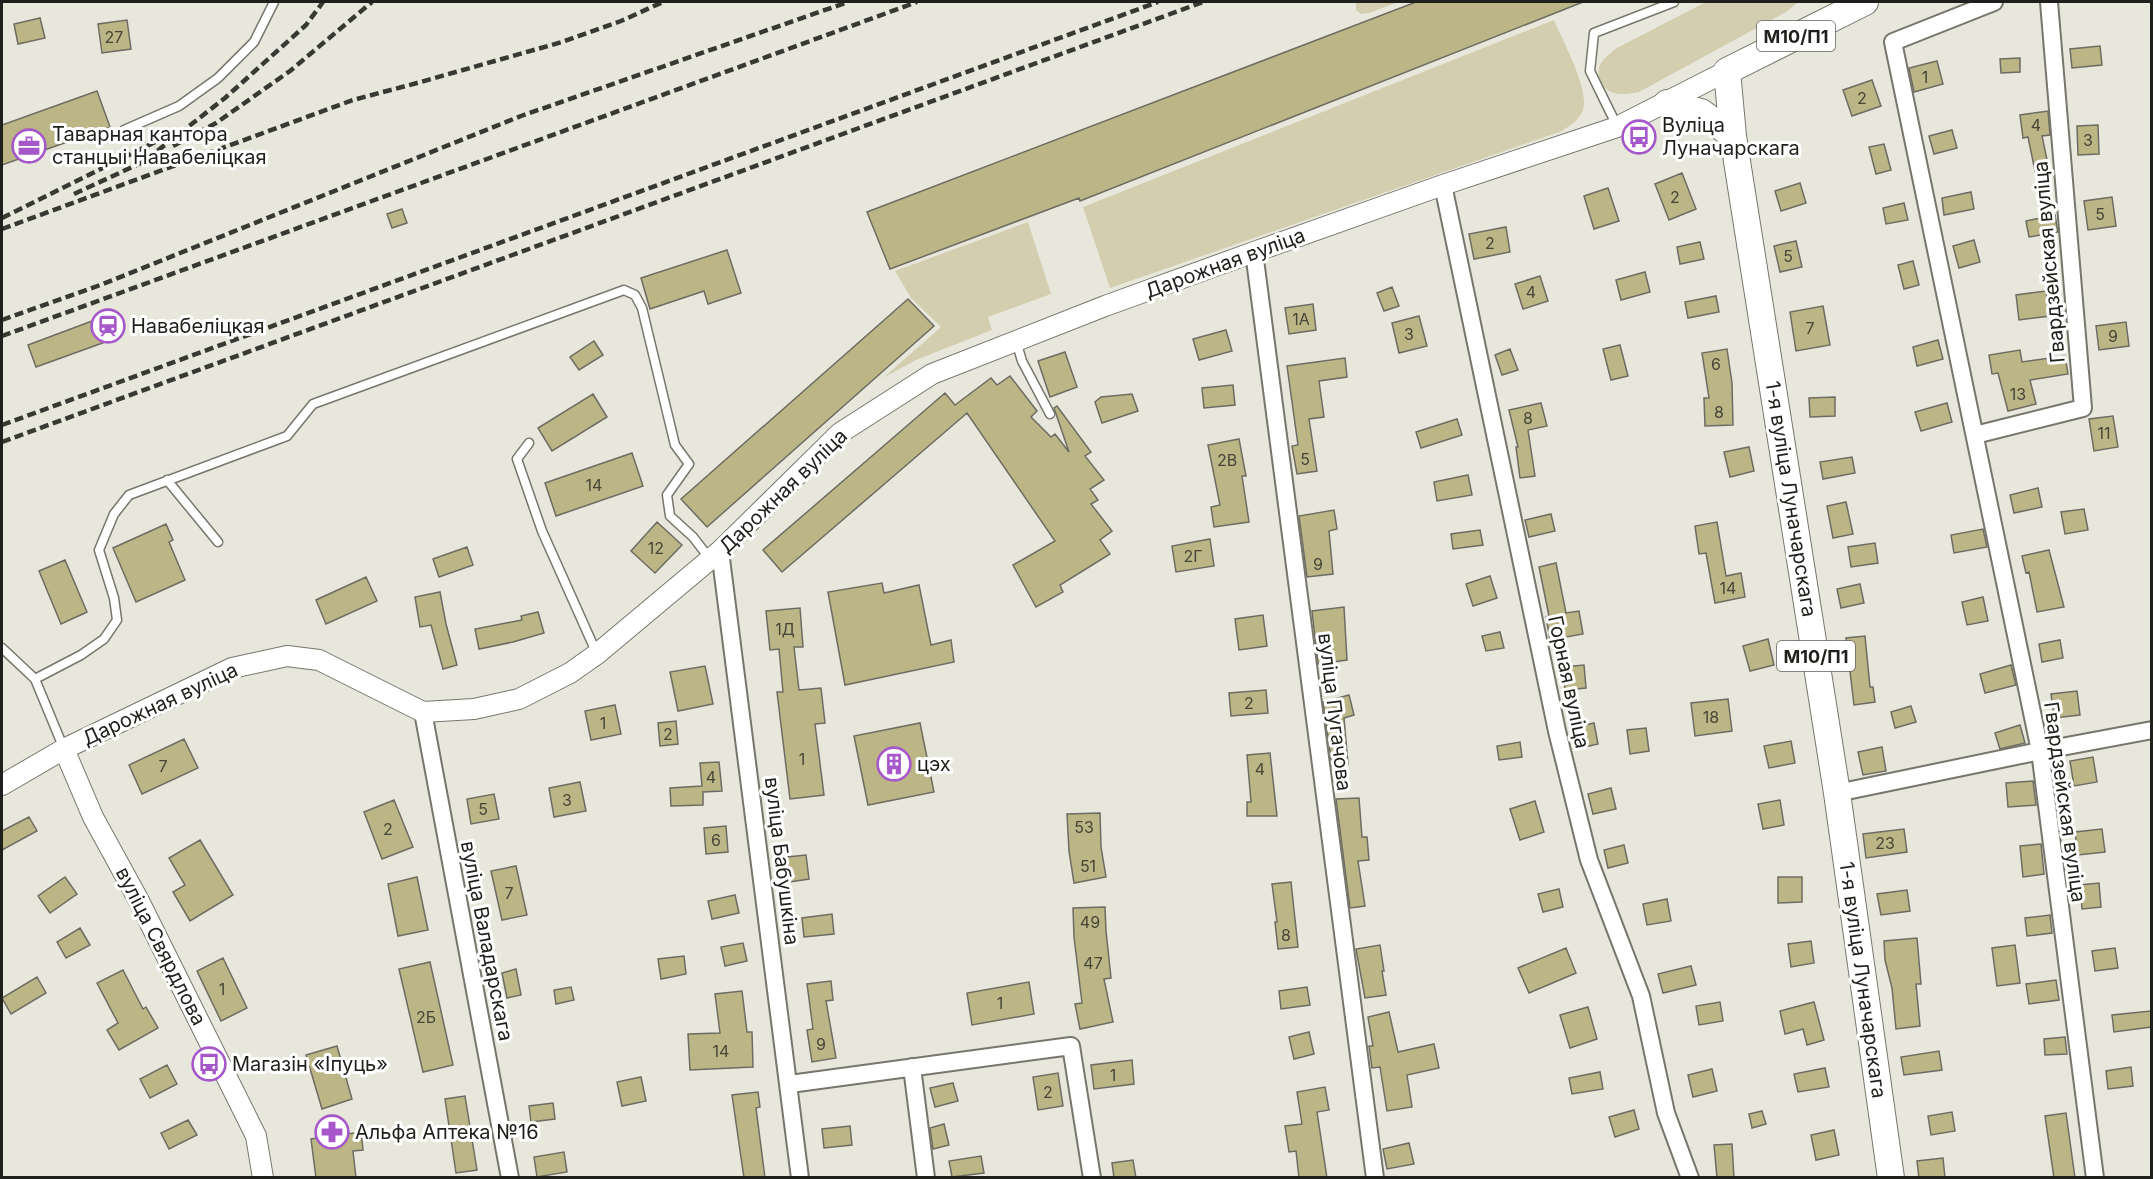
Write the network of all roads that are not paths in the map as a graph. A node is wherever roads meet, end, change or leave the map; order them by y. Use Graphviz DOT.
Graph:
graph roads {
  1 [pos="274,2"];
  2 [pos="1674,2"];
  3 [pos="1865,2"];
  4 [pos="1994,2"];
  5 [pos="2049,2"];
  6 [pos="1727,71"];
  7 [pos="1667,103"];
  8 [pos="1617,127"];
  9 [pos="124,130"];
  10 [pos="1733,136"];
  11 [pos="1443,185"];
  12 [pos="1254,252"];
  13 [pos="1016,341"];
  14 [pos="1050,414"];
  15 [pos="1975,435"];
  16 [pos="529,443"];
  17 [pos="167,480"];
  18 [pos="218,542"];
  19 [pos="715,555"];
  20 [pos="2,648"];
  21 [pos="597,654"];
  22 [pos="35,679"];
  23 [pos="423,712"];
  24 [pos="2151,730"];
  25 [pos="64,750"];
  26 [pos="2040,751"];
  27 [pos="2,785"];
  28 [pos="1837,793"];
  29 [pos="912,1067"];
  30 [pos="790,1084"];
  31 [pos="262,1178"];
  32 [pos="510,1178"];
  33 [pos="800,1178"];
  34 [pos="926,1178"];
  35 [pos="1092,1178"];
  36 [pos="1375,1178"];
  37 [pos="1690,1178"];
  38 [pos="1891,1178"];
  39 [pos="2095,1178"];
  1 -- 9 [label="lane"];
  2 -- 8 [label="lane"];
  3 -- 6 [label="main road, М10/П1"];
  4 -- 15 [label="street, Гвардзейская вуліца"];
  5 -- 15 [label="street, Гвардзейская вуліца"];
  6 -- 7 [label="street, Дарожная вуліца"];
  6 -- 10 [label="main road, 1-я вуліца Луначарскага / М10/П1"];
  7 -- 8 [label="street, Дарожная вуліца"];
  7 -- 10 [label="main road"];
  8 -- 11 [label="street, Дарожная вуліца"];
  10 -- 28 [label="main road, 1-я вуліца Луначарскага / М10/П1"];
  11 -- 12 [label="street, Дарожная вуліца"];
  11 -- 37 [label="street, Горная вуліца"];
  12 -- 13 [label="street, Дарожная вуліца"];
  12 -- 36 [label="street, вуліца Пугачова"];
  13 -- 14 [label="lane"];
  13 -- 19 [label="street, Дарожная вуліца"];
  15 -- 26 [label="street, Гвардзейская вуліца"];
  16 -- 21 [label="lane"];
  17 -- 18 [label="lane"];
  17 -- 19 [label="lane"];
  17 -- 22 [label="lane"];
  19 -- 21 [label="street, Дарожная вуліца"];
  19 -- 30 [label="street, вуліца Бабушкіна"];
  20 -- 22 [label="lane"];
  21 -- 23 [label="street, Дарожная вуліца"];
  22 -- 25 [label="lane"];
  23 -- 25 [label="street, Дарожная вуліца"];
  23 -- 32 [label="street, вуліца Валадарскага"];
  24 -- 26 [label="street"];
  25 -- 27 [label="street, Дарожная вуліца"];
  25 -- 31 [label="street, вуліца Свярдлова"];
  26 -- 28 [label="street"];
  26 -- 39 [label="street, Гвардзейская вуліца"];
  28 -- 38 [label="main road, 1-я вуліца Луначарскага / М10/П1"];
  29 -- 30 [label="street"];
  29 -- 34 [label="street"];
  29 -- 35 [label="street"];
  30 -- 33 [label="street, вуліца Бабушкіна"];
}
